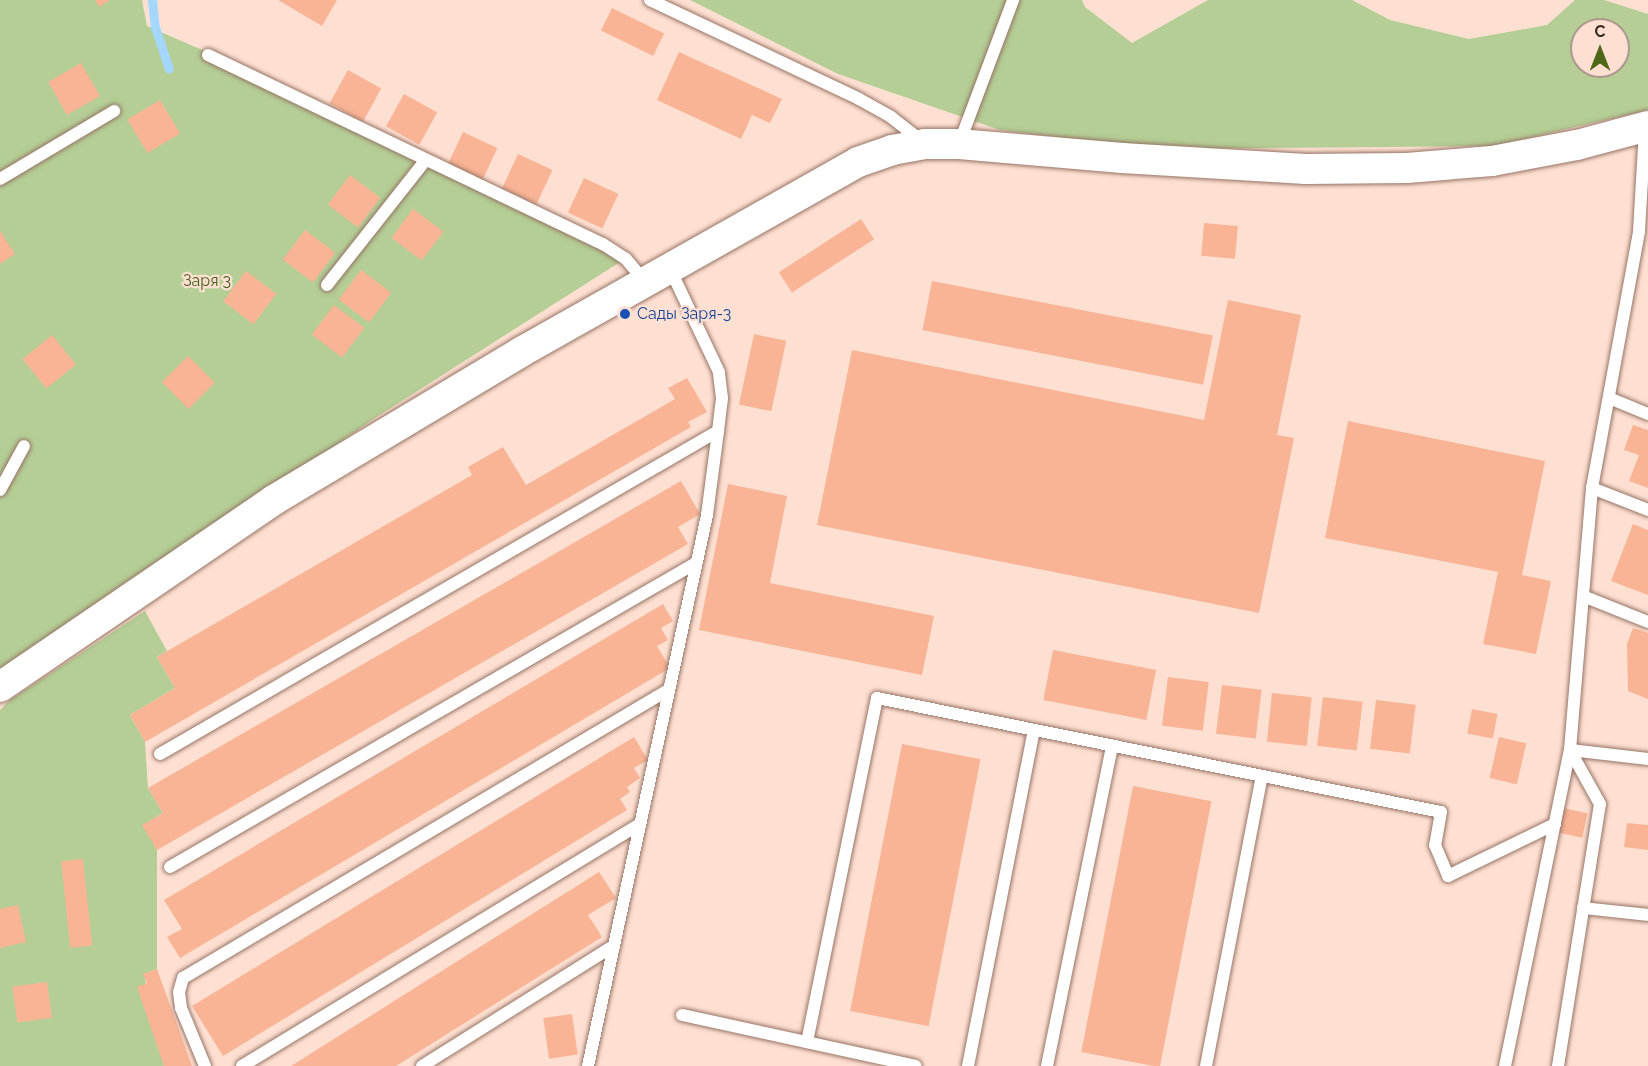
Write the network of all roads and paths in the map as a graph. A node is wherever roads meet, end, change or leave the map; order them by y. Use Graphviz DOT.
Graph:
graph roads {
  1 [pos="650,0"];
  2 [pos="1013,0"];
  3 [pos="208,55"];
  4 [pos="114,111"];
  5 [pos="1646,127"];
  6 [pos="925,144"];
  7 [pos="959,144"];
  8 [pos="425,161"];
  9 [pos="0,179"];
  10 [pos="657,275"];
  11 [pos="327,285"];
  12 [pos="1609,398"];
  13 [pos="1648,414"];
  14 [pos="718,431"];
  15 [pos="24,446"];
  16 [pos="1592,488"];
  17 [pos="0,490"];
  18 [pos="1648,510"];
  19 [pos="696,563"];
  20 [pos="1583,596"];
  21 [pos="1648,622"];
  22 [pos="0,687"];
  23 [pos="669,690"];
  24 [pos="1034,730"];
  25 [pos="1112,746"];
  26 [pos="1570,750"];
  27 [pos="160,754"];
  28 [pos="1648,759"];
  29 [pos="1262,776"];
  30 [pos="640,824"];
  31 [pos="1555,824"];
  32 [pos="170,867"];
  33 [pos="1583,908"];
  34 [pos="1648,915"];
  35 [pos="613,946"];
  36 [pos="682,1015"];
  37 [pos="807,1042"];
  38 [pos="205,1066"];
  39 [pos="242,1066"];
  40 [pos="422,1066"];
  41 [pos="588,1066"];
  42 [pos="916,1066"];
  43 [pos="968,1066"];
  44 [pos="1047,1066"];
  45 [pos="1206,1066"];
  46 [pos="1505,1066"];
  47 [pos="1558,1066"];
  1 -- 6 [label="lane"];
  2 -- 7 [label="lane"];
  3 -- 8 [label="lane"];
  4 -- 9 [label="lane"];
  5 -- 7 [label="street"];
  5 -- 12 [label="lane"];
  6 -- 7 [label="street"];
  6 -- 10 [label="street"];
  8 -- 10 [label="lane"];
  8 -- 11 [label="lane"];
  10 -- 14 [label="lane"];
  10 -- 22 [label="street"];
  12 -- 13 [label="lane"];
  12 -- 16 [label="lane"];
  14 -- 19 [label="lane"];
  14 -- 27 [label="lane"];
  15 -- 17 [label="lane"];
  16 -- 18 [label="lane"];
  16 -- 20 [label="lane"];
  19 -- 23 [label="lane"];
  19 -- 32 [label="lane"];
  20 -- 21 [label="lane"];
  20 -- 26 [label="lane"];
  23 -- 30 [label="lane"];
  23 -- 38 [label="lane"];
  24 -- 25 [label="lane"];
  24 -- 37 [label="lane"];
  24 -- 43 [label="lane"];
  25 -- 29 [label="lane"];
  25 -- 44 [label="lane"];
  26 -- 28 [label="lane"];
  26 -- 31 [label="lane"];
  26 -- 33 [label="lane"];
  29 -- 31 [label="lane"];
  29 -- 45 [label="lane"];
  30 -- 35 [label="lane"];
  30 -- 39 [label="lane"];
  31 -- 46 [label="lane"];
  33 -- 34 [label="lane"];
  33 -- 47 [label="lane"];
  35 -- 40 [label="lane"];
  35 -- 41 [label="lane"];
  36 -- 37 [label="lane"];
  37 -- 42 [label="lane"];
}
